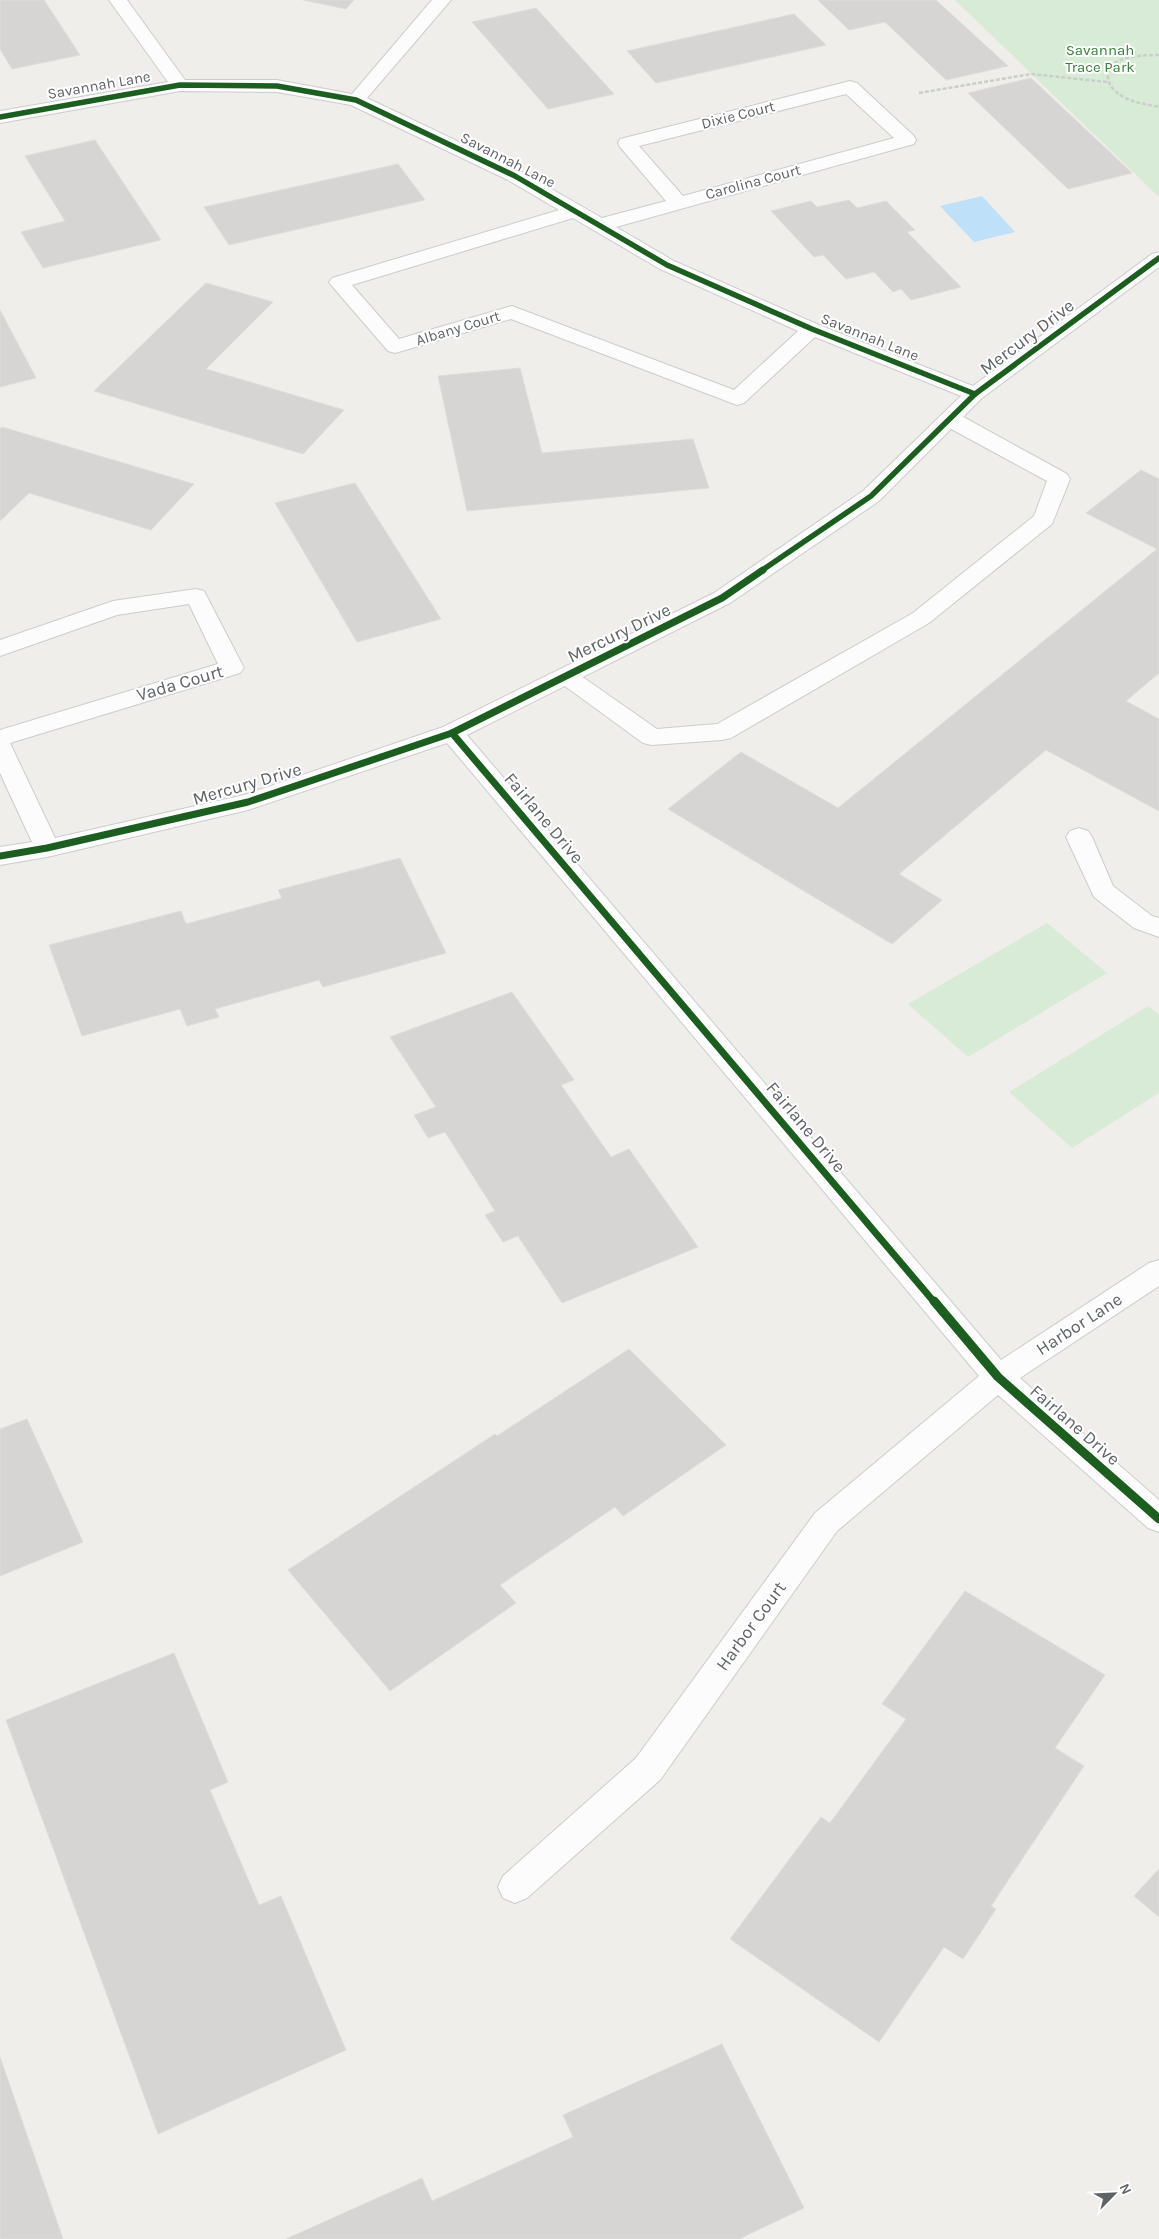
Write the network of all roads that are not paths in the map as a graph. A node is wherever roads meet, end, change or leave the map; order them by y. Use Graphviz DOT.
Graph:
graph roads {
  1 [pos="118,0"];
  2 [pos="442,0"];
  3 [pos="180,85"];
  4 [pos="356,100"];
  5 [pos="0,117"];
  6 [pos="907,140"];
  7 [pos="678,203"];
  8 [pos="576,212"];
  9 [pos="600,225"];
  10 [pos="1159,258"];
  11 [pos="812,329"];
  12 [pos="975,394"];
  13 [pos="950,419"];
  14 [pos="0,648"];
  15 [pos="566,676"];
  16 [pos="452,733"];
  17 [pos="0,738"];
  18 [pos="0,747"];
  19 [pos="1079,837"];
  20 [pos="47,848"];
  21 [pos="0,856"];
  22 [pos="1159,928"];
  23 [pos="1159,1271"];
  24 [pos="998,1377"];
  25 [pos="1159,1519"];
  26 [pos="515,1887"];
  1 -- 3 [label="street"];
  2 -- 4 [label="street"];
  3 -- 4 [label="street, Savannah Lane"];
  3 -- 5 [label="street, Savannah Lane"];
  4 -- 8 [label="street, Savannah Lane"];
  6 -- 7 [label="street, Carolina Court"];
  6 -- 7 [label="street, Dixie Court"];
  7 -- 9 [label="street, Carolina Court"];
  8 -- 9 [label="street, Savannah Lane"];
  8 -- 11 [label="street, Albany Court"];
  9 -- 11 [label="street, Savannah Lane"];
  10 -- 12 [label="street, Mercury Drive"];
  11 -- 12 [label="street, Savannah Lane"];
  12 -- 13 [label="street, Mercury Drive"];
  13 -- 15 [label="street, Mercury Drive"];
  13 -- 15 [label="street"];
  14 -- 17 [label="street, Vada Court"];
  15 -- 16 [label="street, Mercury Drive"];
  16 -- 20 [label="street, Mercury Drive"];
  16 -- 24 [label="street, Fairlane Drive"];
  18 -- 20 [label="street"];
  19 -- 22 [label="street"];
  20 -- 21 [label="street, Mercury Drive"];
  23 -- 24 [label="street, Harbor Lane"];
  24 -- 25 [label="street, Fairlane Drive"];
  24 -- 26 [label="street, Harbor Court"];
}
